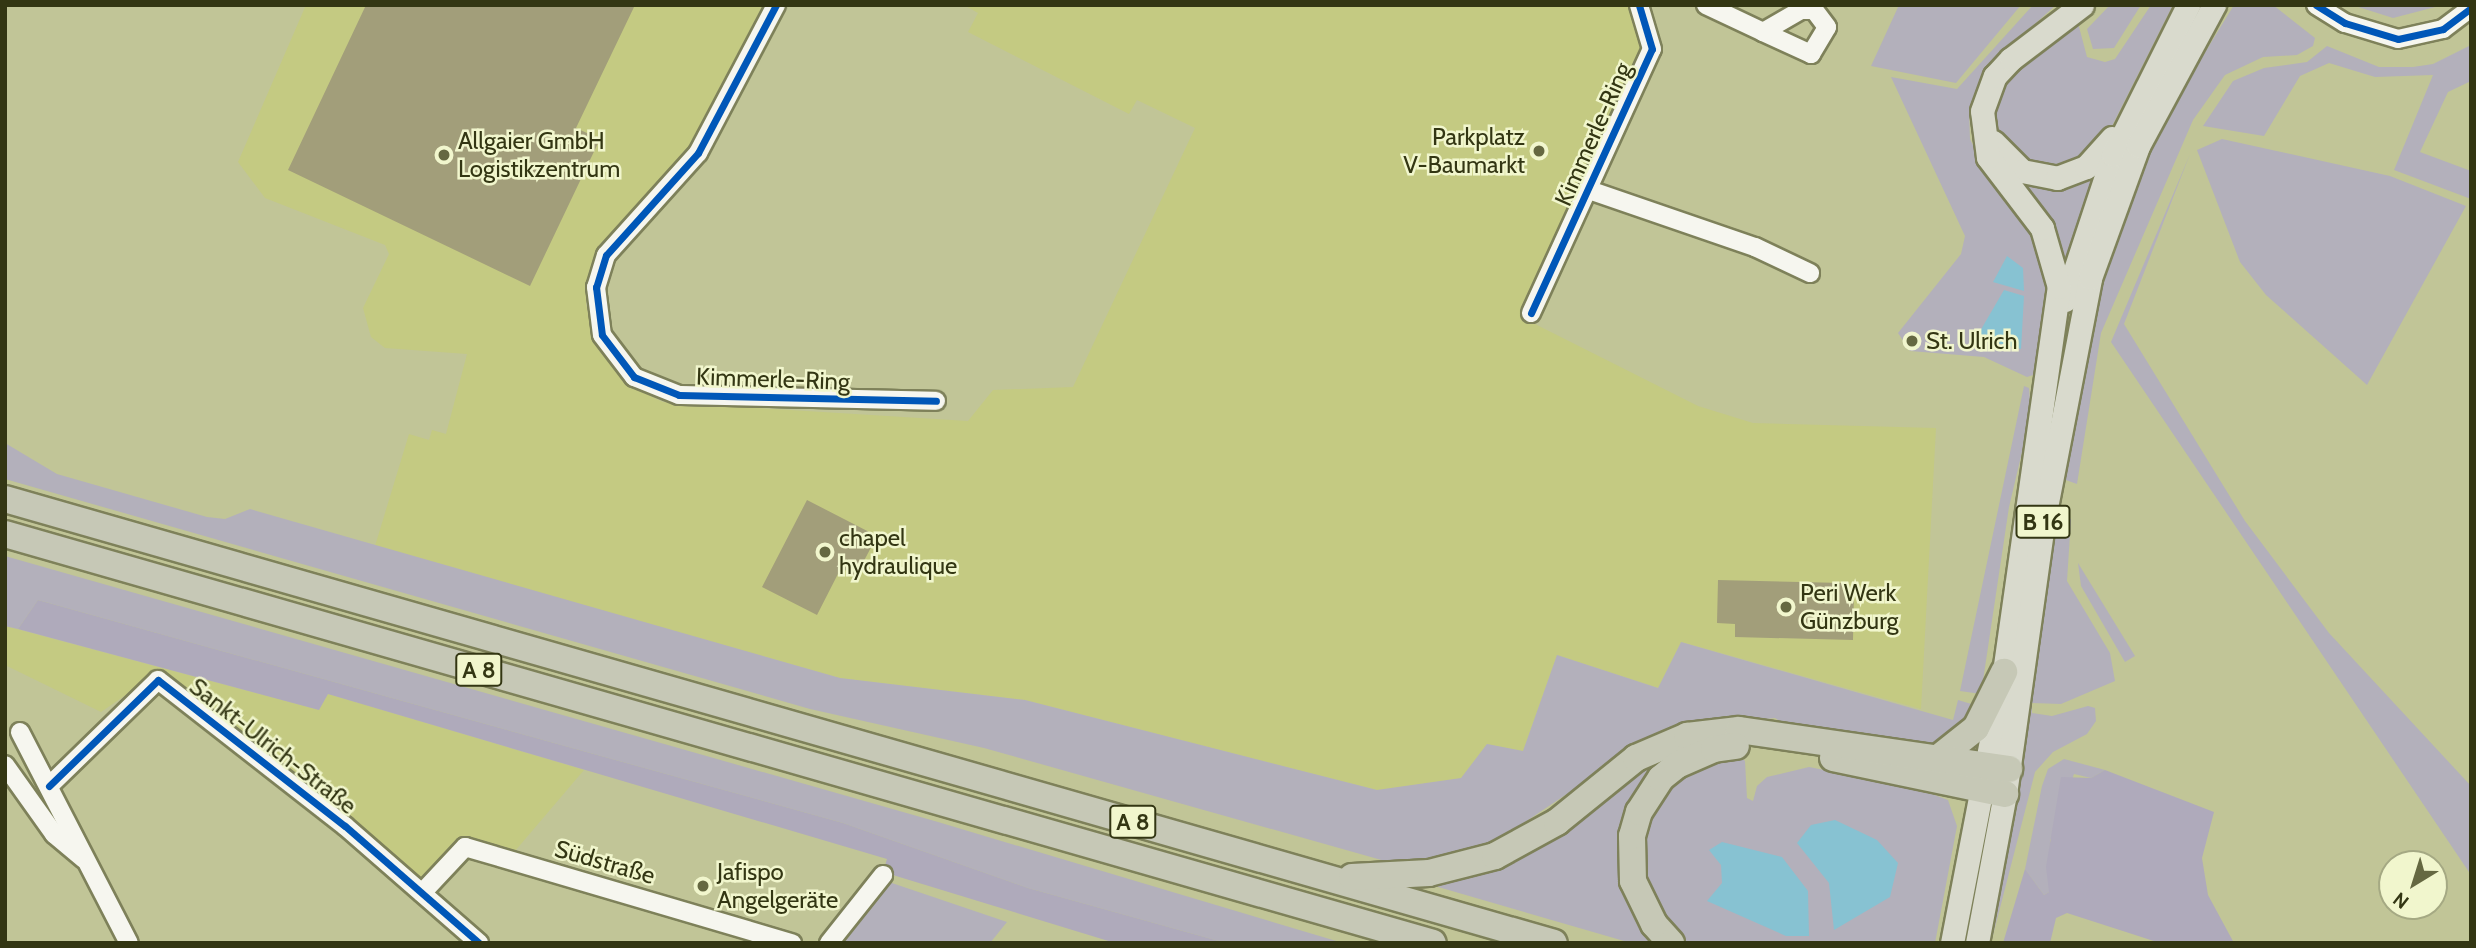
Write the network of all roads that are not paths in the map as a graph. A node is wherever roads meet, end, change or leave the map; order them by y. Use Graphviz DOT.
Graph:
graph roads {
  1 [pos="776,5"];
  2 [pos="1639,5"];
  3 [pos="1706,5"];
  4 [pos="2082,5"];
  5 [pos="2188,5"];
  6 [pos="2214,5"];
  7 [pos="2316,5"];
  8 [pos="2471,8"];
  9 [pos="2063,13"];
  10 [pos="1763,32"];
  11 [pos="2136,106"];
  12 [pos="1983,124"];
  13 [pos="1589,190"];
  14 [pos="1810,273"];
  15 [pos="1531,313"];
  16 [pos="2051,346"];
  17 [pos="936,401"];
  18 [pos="5,499"];
  19 [pos="5,534"];
  20 [pos="2004,671"];
  21 [pos="20,732"];
  22 [pos="1942,755"];
  23 [pos="5,765"];
  24 [pos="1996,779"];
  25 [pos="48,786"];
  26 [pos="92,865"];
  27 [pos="883,875"];
  28 [pos="1325,877"];
  29 [pos="422,893"];
  30 [pos="1332,914"];
  31 [pos="129,943"];
  32 [pos="480,943"];
  33 [pos="792,943"];
  34 [pos="829,943"];
  35 [pos="1385,943"];
  36 [pos="1433,943"];
  37 [pos="1554,943"];
  38 [pos="1671,943"];
  39 [pos="1952,943"];
  40 [pos="1977,943"];
  1 -- 17 [label="street, Kimmerle-Ring"];
  2 -- 13 [label="street, Kimmerle-Ring"];
  3 -- 10 [label="street"];
  4 -- 9 [label="main road"];
  5 -- 11 [label="main road, B 16"];
  6 -- 24 [label="main road, B 16"];
  7 -- 8 [label="street"];
  9 -- 12 [label="main road"];
  11 -- 12 [label="main road"];
  11 -- 16 [label="main road, B 16"];
  12 -- 16 [label="main road"];
  13 -- 14 [label="street"];
  13 -- 15 [label="street, Kimmerle-Ring"];
  16 -- 20 [label="main road, B 16"];
  18 -- 28 [label="highway, A 8"];
  19 -- 30 [label="highway, A 8"];
  20 -- 22 [label="highway"];
  20 -- 24 [label="main road, B 16"];
  21 -- 25 [label="street"];
  22 -- 24 [label="highway"];
  22 -- 28 [label="highway"];
  23 -- 26 [label="street"];
  24 -- 38 [label="highway"];
  24 -- 39 [label="main road, B 16"];
  24 -- 40 [label="main road, B 16"];
  25 -- 26 [label="street"];
  25 -- 29 [label="street, Sankt-Ulrich-Straße"];
  26 -- 31 [label="street"];
  27 -- 34 [label="street"];
  28 -- 37 [label="highway, A 8"];
  29 -- 32 [label="street, Sankt-Ulrich-Straße"];
  29 -- 33 [label="street, Südstraße"];
  30 -- 35 [label="highway"];
  30 -- 36 [label="highway, A 8"];
}
